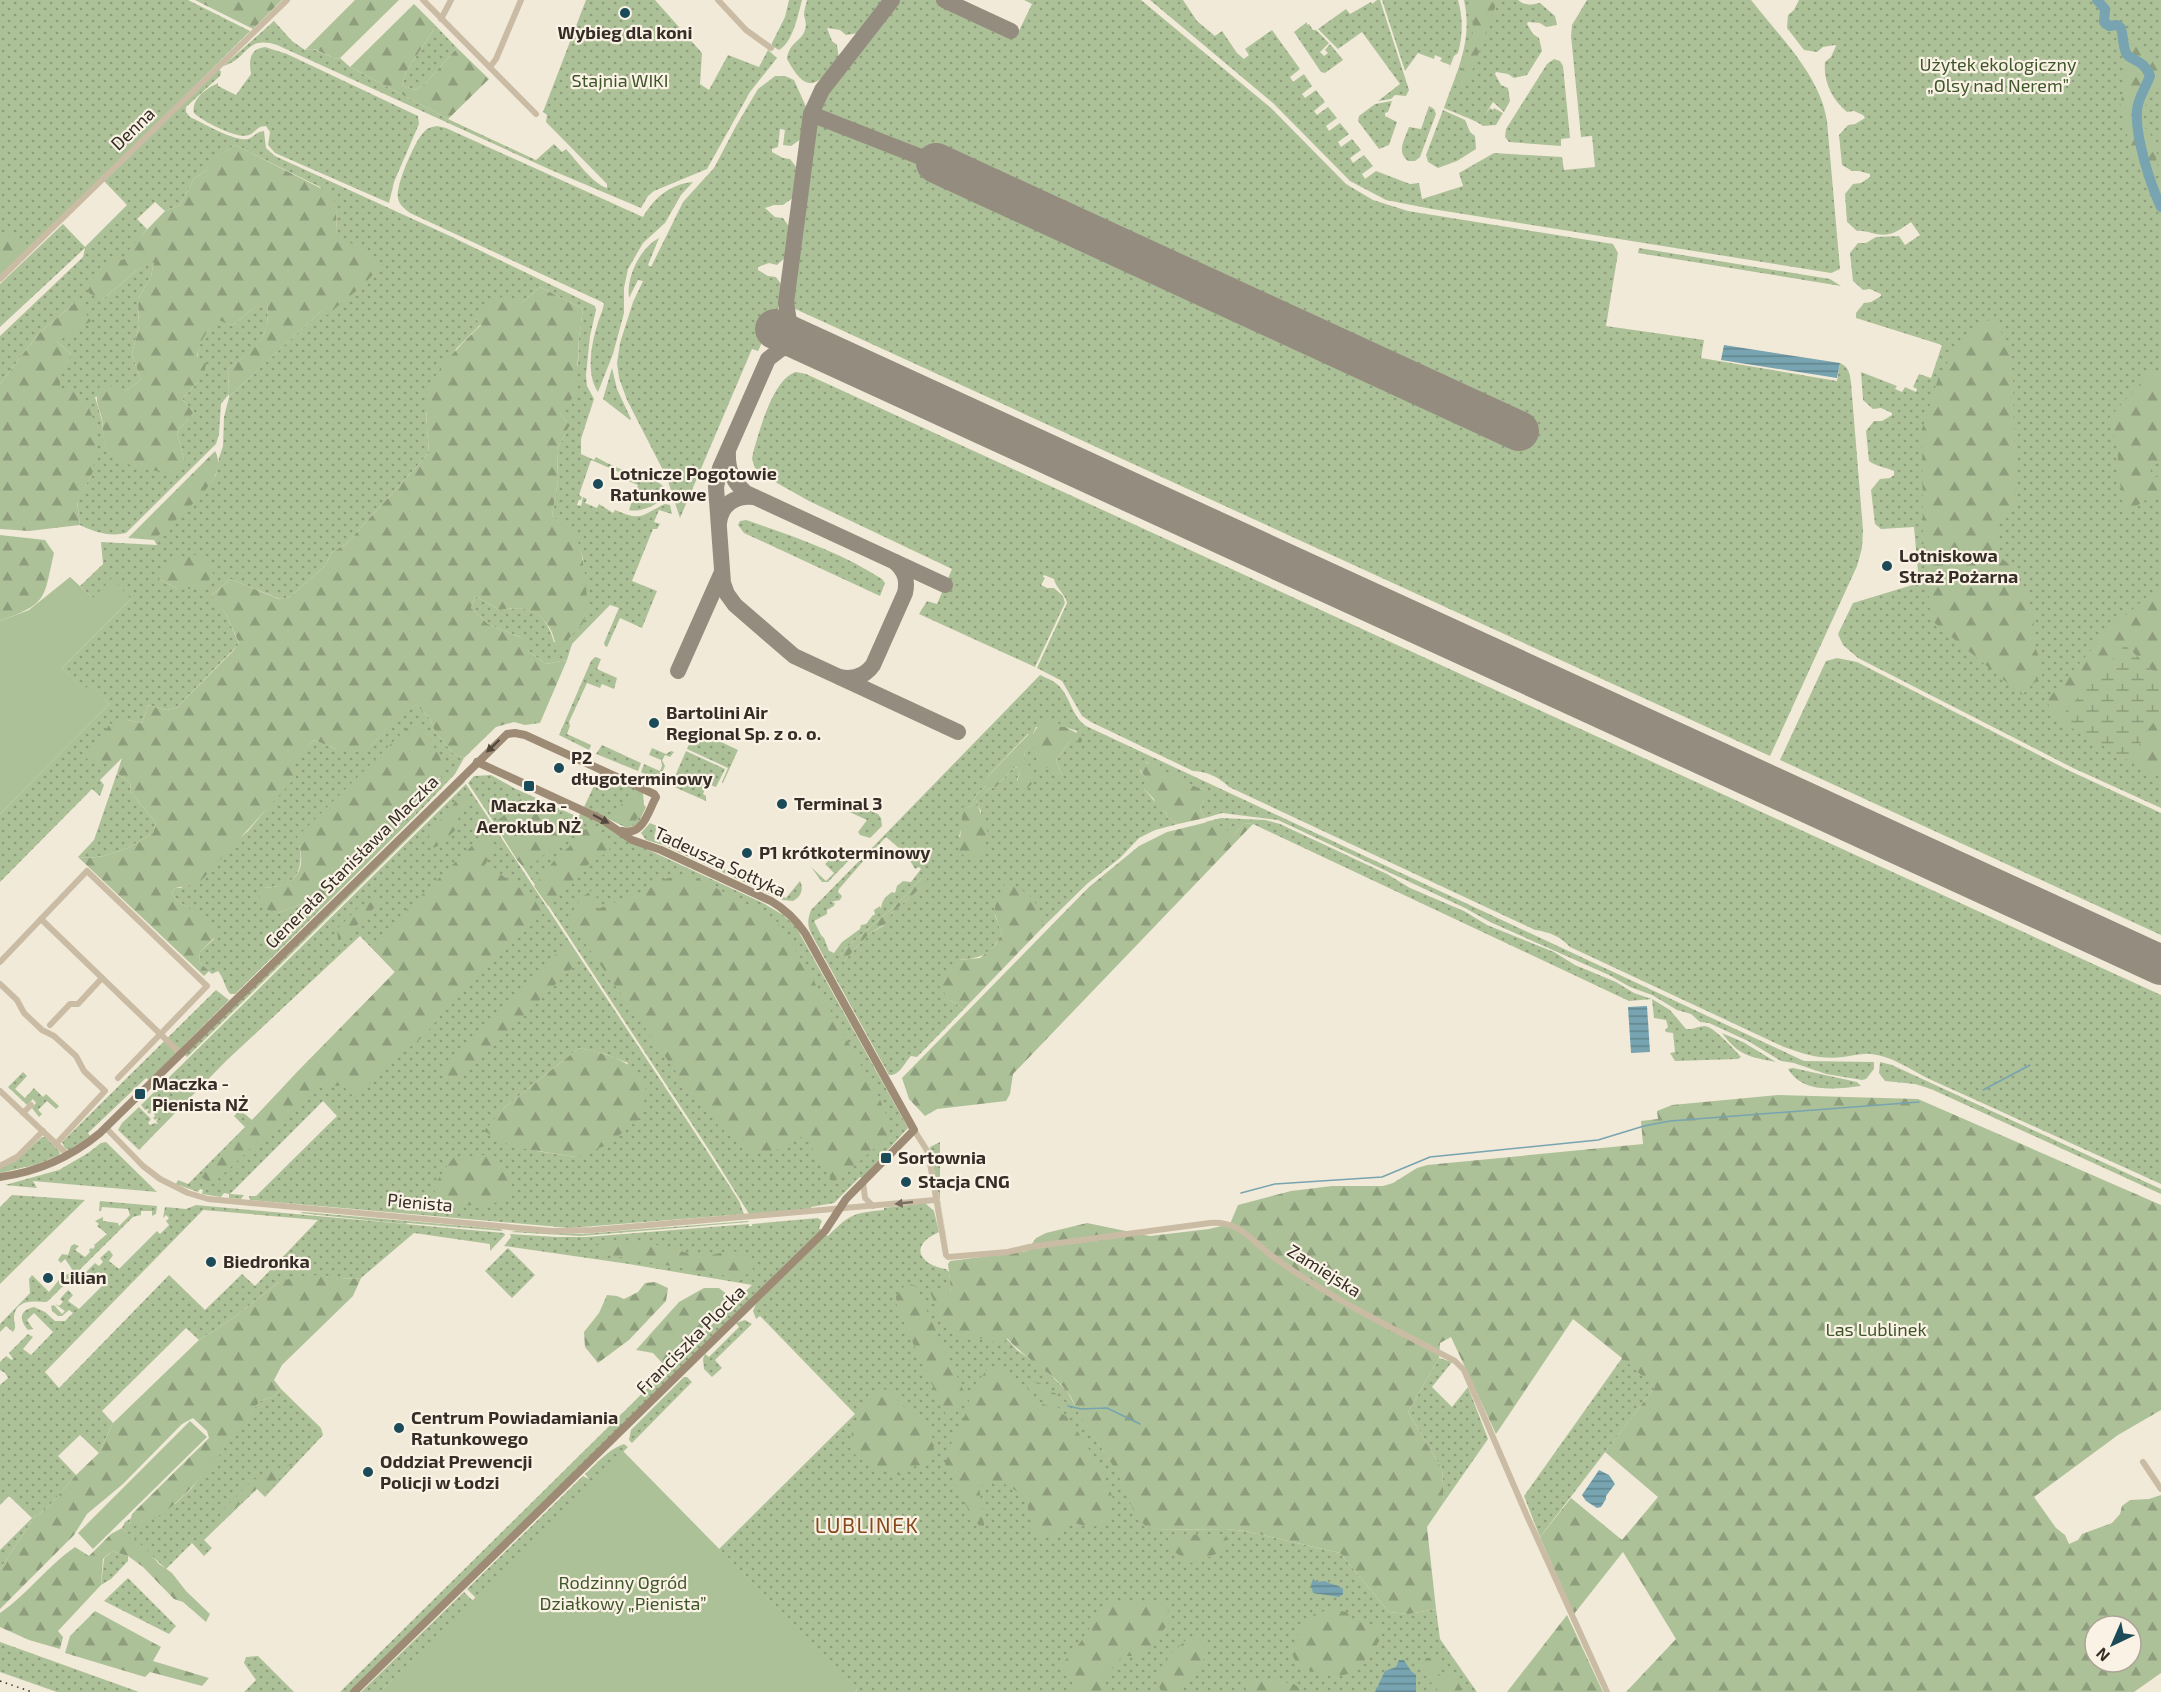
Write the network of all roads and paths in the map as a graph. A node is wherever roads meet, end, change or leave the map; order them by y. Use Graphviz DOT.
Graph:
graph roads {
  1 [pos="287,0"];
  2 [pos="423,0"];
  3 [pos="451,0"];
  4 [pos="521,0"];
  5 [pos="718,0"];
  6 [pos="441,19"];
  7 [pos="771,48"];
  8 [pos="490,68"];
  9 [pos="536,114"];
  10 [pos="0,279"];
  11 [pos="477,762"];
  12 [pos="639,829"];
  13 [pos="621,831"];
  14 [pos="648,845"];
  15 [pos="41,919"];
  16 [pos="0,962"];
  17 [pos="102,978"];
  18 [pos="0,984"];
  19 [pos="51,1025"];
  20 [pos="160,1034"];
  21 [pos="181,1054"];
  22 [pos="118,1078"];
  23 [pos="0,1091"];
  24 [pos="31,1104"];
  25 [pos="23,1113"];
  26 [pos="106,1128"];
  27 [pos="914,1130"];
  28 [pos="42,1131"];
  29 [pos="56,1144"];
  30 [pos="68,1155"];
  31 [pos="0,1166"];
  32 [pos="0,1177"];
  33 [pos="863,1182"];
  34 [pos="935,1200"];
  35 [pos="874,1206"];
  36 [pos="839,1210"];
  37 [pos="2142,1462"];
  38 [pos="2161,1489"];
  39 [pos="354,1692"];
  40 [pos="1607,1692"];
  1 -- 10 [label="street, Denna"];
  2 -- 6 [label="street"];
  3 -- 6 [label="street"];
  4 -- 8 [label="street"];
  5 -- 7 [label="street"];
  6 -- 8 [label="street"];
  8 -- 9 [label="street"];
  12 -- 11 [label="street, Generała Stanisława Maczka, one-way"];
  11 -- 13 [label="street, Tadeusza Sołtyka, one-way"];
  11 -- 21 [label="street, Generała Stanisława Maczka"];
  12 -- 13 [label="street"];
  12 -- 14 [label="street"];
  13 -- 14 [label="street, Tadeusza Sołtyka"];
  14 -- 27 [label="street, Tadeusza Sołtyka"];
  15 -- 16 [label="street"];
  15 -- 17 [label="street"];
  15 -- 20 [label="street"];
  17 -- 19 [label="street"];
  17 -- 20 [label="street"];
  18 -- 29 [label="street"];
  20 -- 21 [label="street"];
  20 -- 22 [label="street"];
  21 -- 26 [label="street, Generała Stanisława Maczka"];
  23 -- 25 [label="street"];
  24 -- 25 [label="street"];
  25 -- 28 [label="street"];
  26 -- 30 [label="street"];
  26 -- 36 [label="street, Pienista"];
  27 -- 33 [label="street, Franciszka Plocka"];
  27 -- 34 [label="street, Zamiejska"];
  28 -- 29 [label="street"];
  28 -- 31 [label="street"];
  29 -- 30 [label="street"];
  30 -- 32 [label="street"];
  33 -- 35 [label="street"];
  33 -- 36 [label="street, Franciszka Plocka"];
  34 -- 35 [label="street, Pienista, one-way"];
  34 -- 40 [label="street, Zamiejska"];
  35 -- 36 [label="street, Pienista"];
  36 -- 39 [label="street, Franciszka Plocka"];
  37 -- 38 [label="street"];
}
